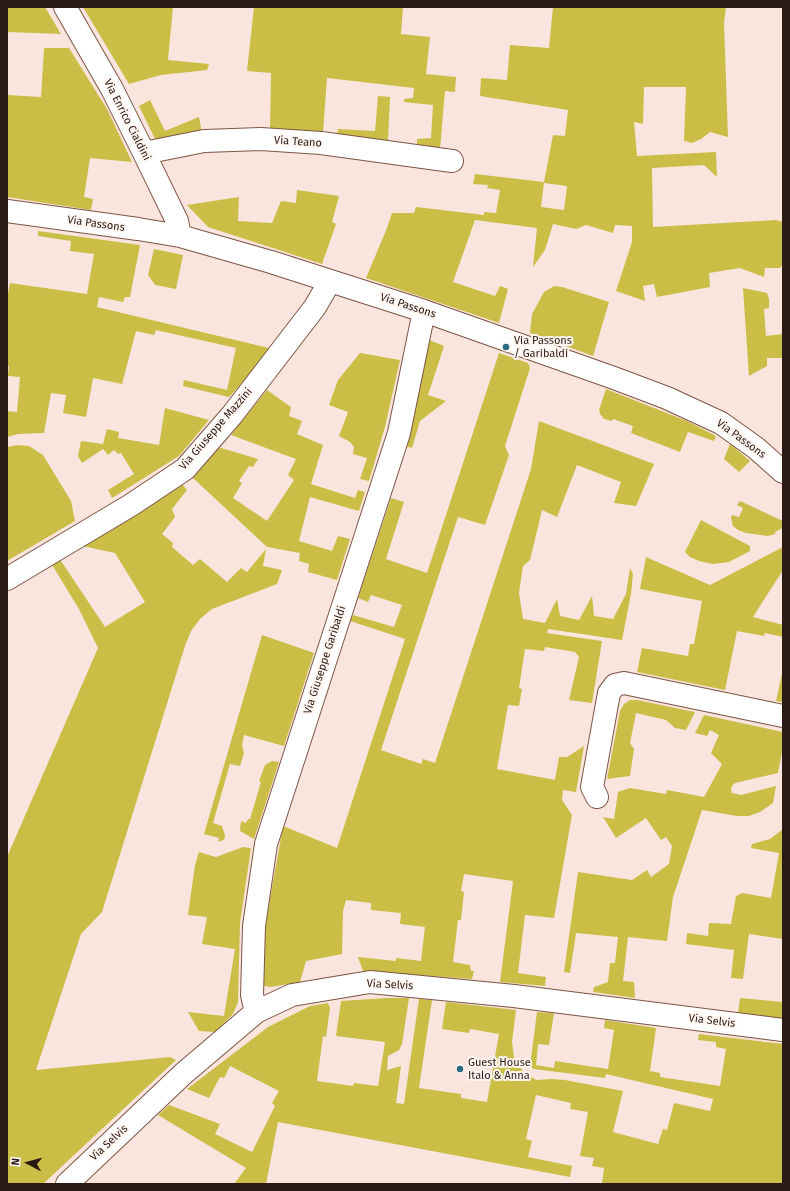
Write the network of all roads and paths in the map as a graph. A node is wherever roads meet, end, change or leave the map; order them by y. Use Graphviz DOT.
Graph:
graph roads {
  1 [pos="65,7"];
  2 [pos="144,152"];
  3 [pos="452,161"];
  4 [pos="7,211"];
  5 [pos="180,236"];
  6 [pos="330,281"];
  7 [pos="424,311"];
  8 [pos="783,472"];
  9 [pos="7,579"];
  10 [pos="783,716"];
  11 [pos="597,797"];
  12 [pos="256,1012"];
  13 [pos="783,1030"];
  14 [pos="67,1184"];
  1 -- 2 [label="street, Via Enrico Cialdini"];
  2 -- 3 [label="street, Via Teano"];
  2 -- 5 [label="street, Via Enrico Cialdini"];
  4 -- 5 [label="street, Via Passons"];
  5 -- 6 [label="street, Via Passons"];
  6 -- 7 [label="street, Via Passons"];
  6 -- 9 [label="street, Via Giuseppe Mazzini"];
  7 -- 8 [label="street, Via Passons"];
  7 -- 12 [label="street, Via Giuseppe Garibaldi"];
  10 -- 11 [label="street"];
  12 -- 13 [label="street, Via Selvis"];
  12 -- 14 [label="street, Via Selvis"];
}
